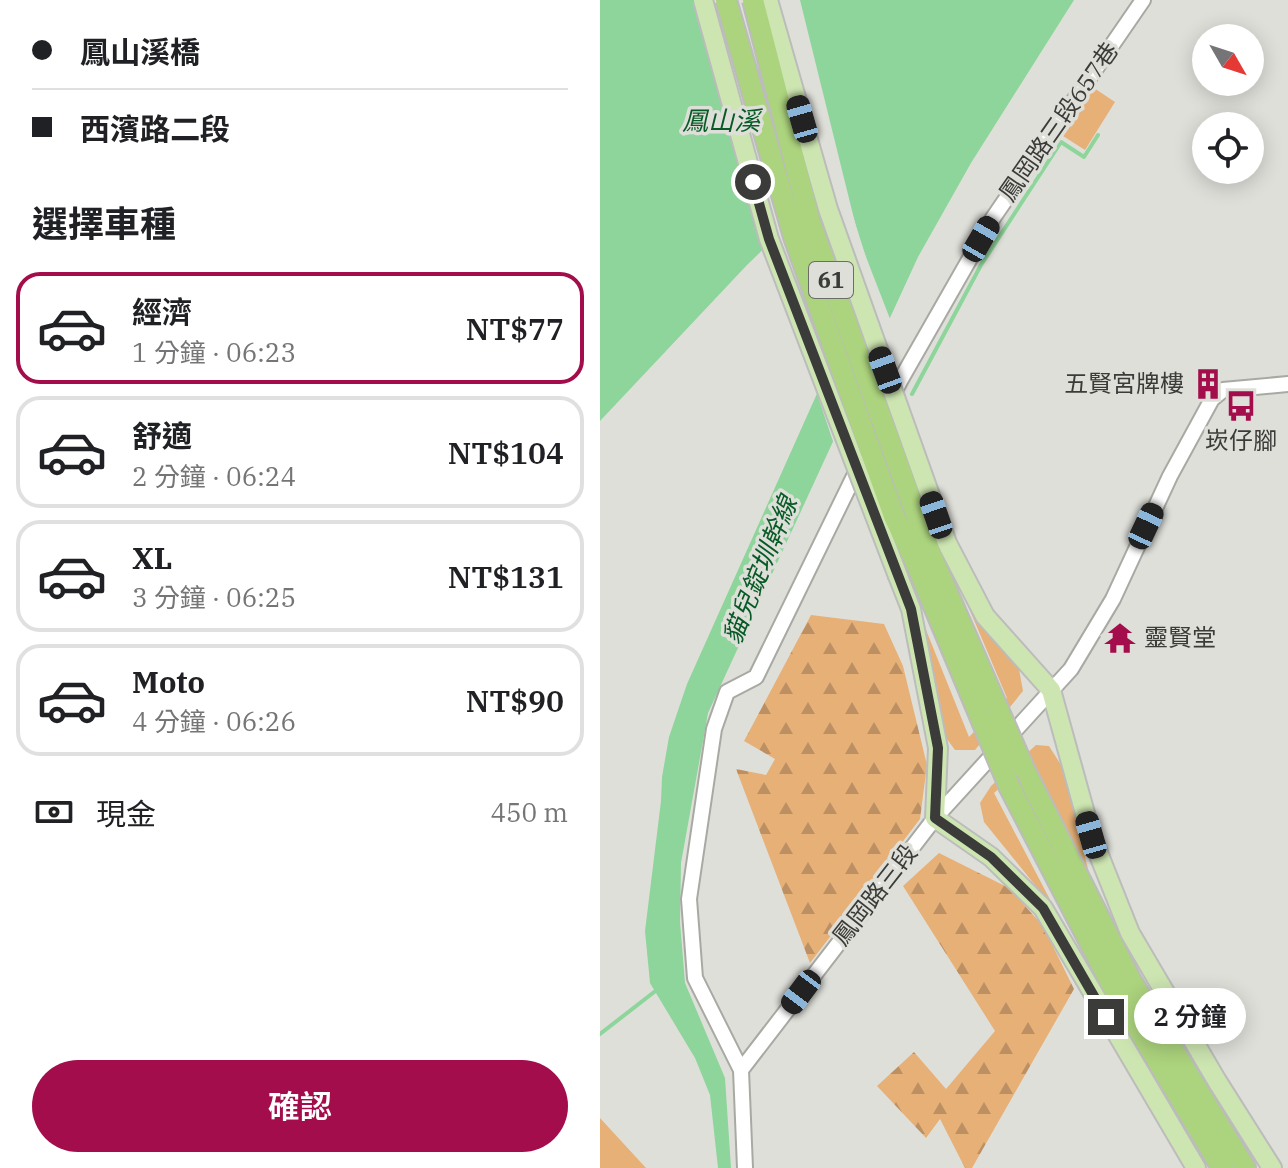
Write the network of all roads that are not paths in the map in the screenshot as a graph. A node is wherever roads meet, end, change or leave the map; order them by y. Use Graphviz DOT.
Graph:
graph roads {
  1 [pos="703,0"];
  2 [pos="726,0"];
  3 [pos="753,0"];
  4 [pos="768,0"];
  5 [pos="1143,0"];
  6 [pos="1288,384"];
  7 [pos="931,553"];
  8 [pos="1051,690"];
  9 [pos="990,714"];
  10 [pos="935,818"];
  11 [pos="741,1070"];
  12 [pos="745,1168"];
  13 [pos="1196,1168"];
  14 [pos="1222,1168"];
  15 [pos="1245,1168"];
  16 [pos="1272,1168"];
  1 -- 10 [label="main road, bridge"];
  2 -- 7 [label="highway, 61, bridge"];
  3 -- 7 [label="highway, 61, bridge"];
  4 -- 7 [label="main road, bridge"];
  5 -- 11 [label="street, 鳳岡路三段657巷"];
  6 -- 8 [label="street, 鳳岡路三段"];
  7 -- 8 [label="main road"];
  7 -- 9 [label="highway, 61"];
  8 -- 10 [label="street, 鳳岡路三段"];
  8 -- 16 [label="main road"];
  9 -- 14 [label="highway, 61, bridge"];
  9 -- 15 [label="highway, 61, bridge"];
  10 -- 11 [label="street, 鳳岡路三段"];
  10 -- 13 [label="main road"];
  11 -- 12 [label="street"];
}
